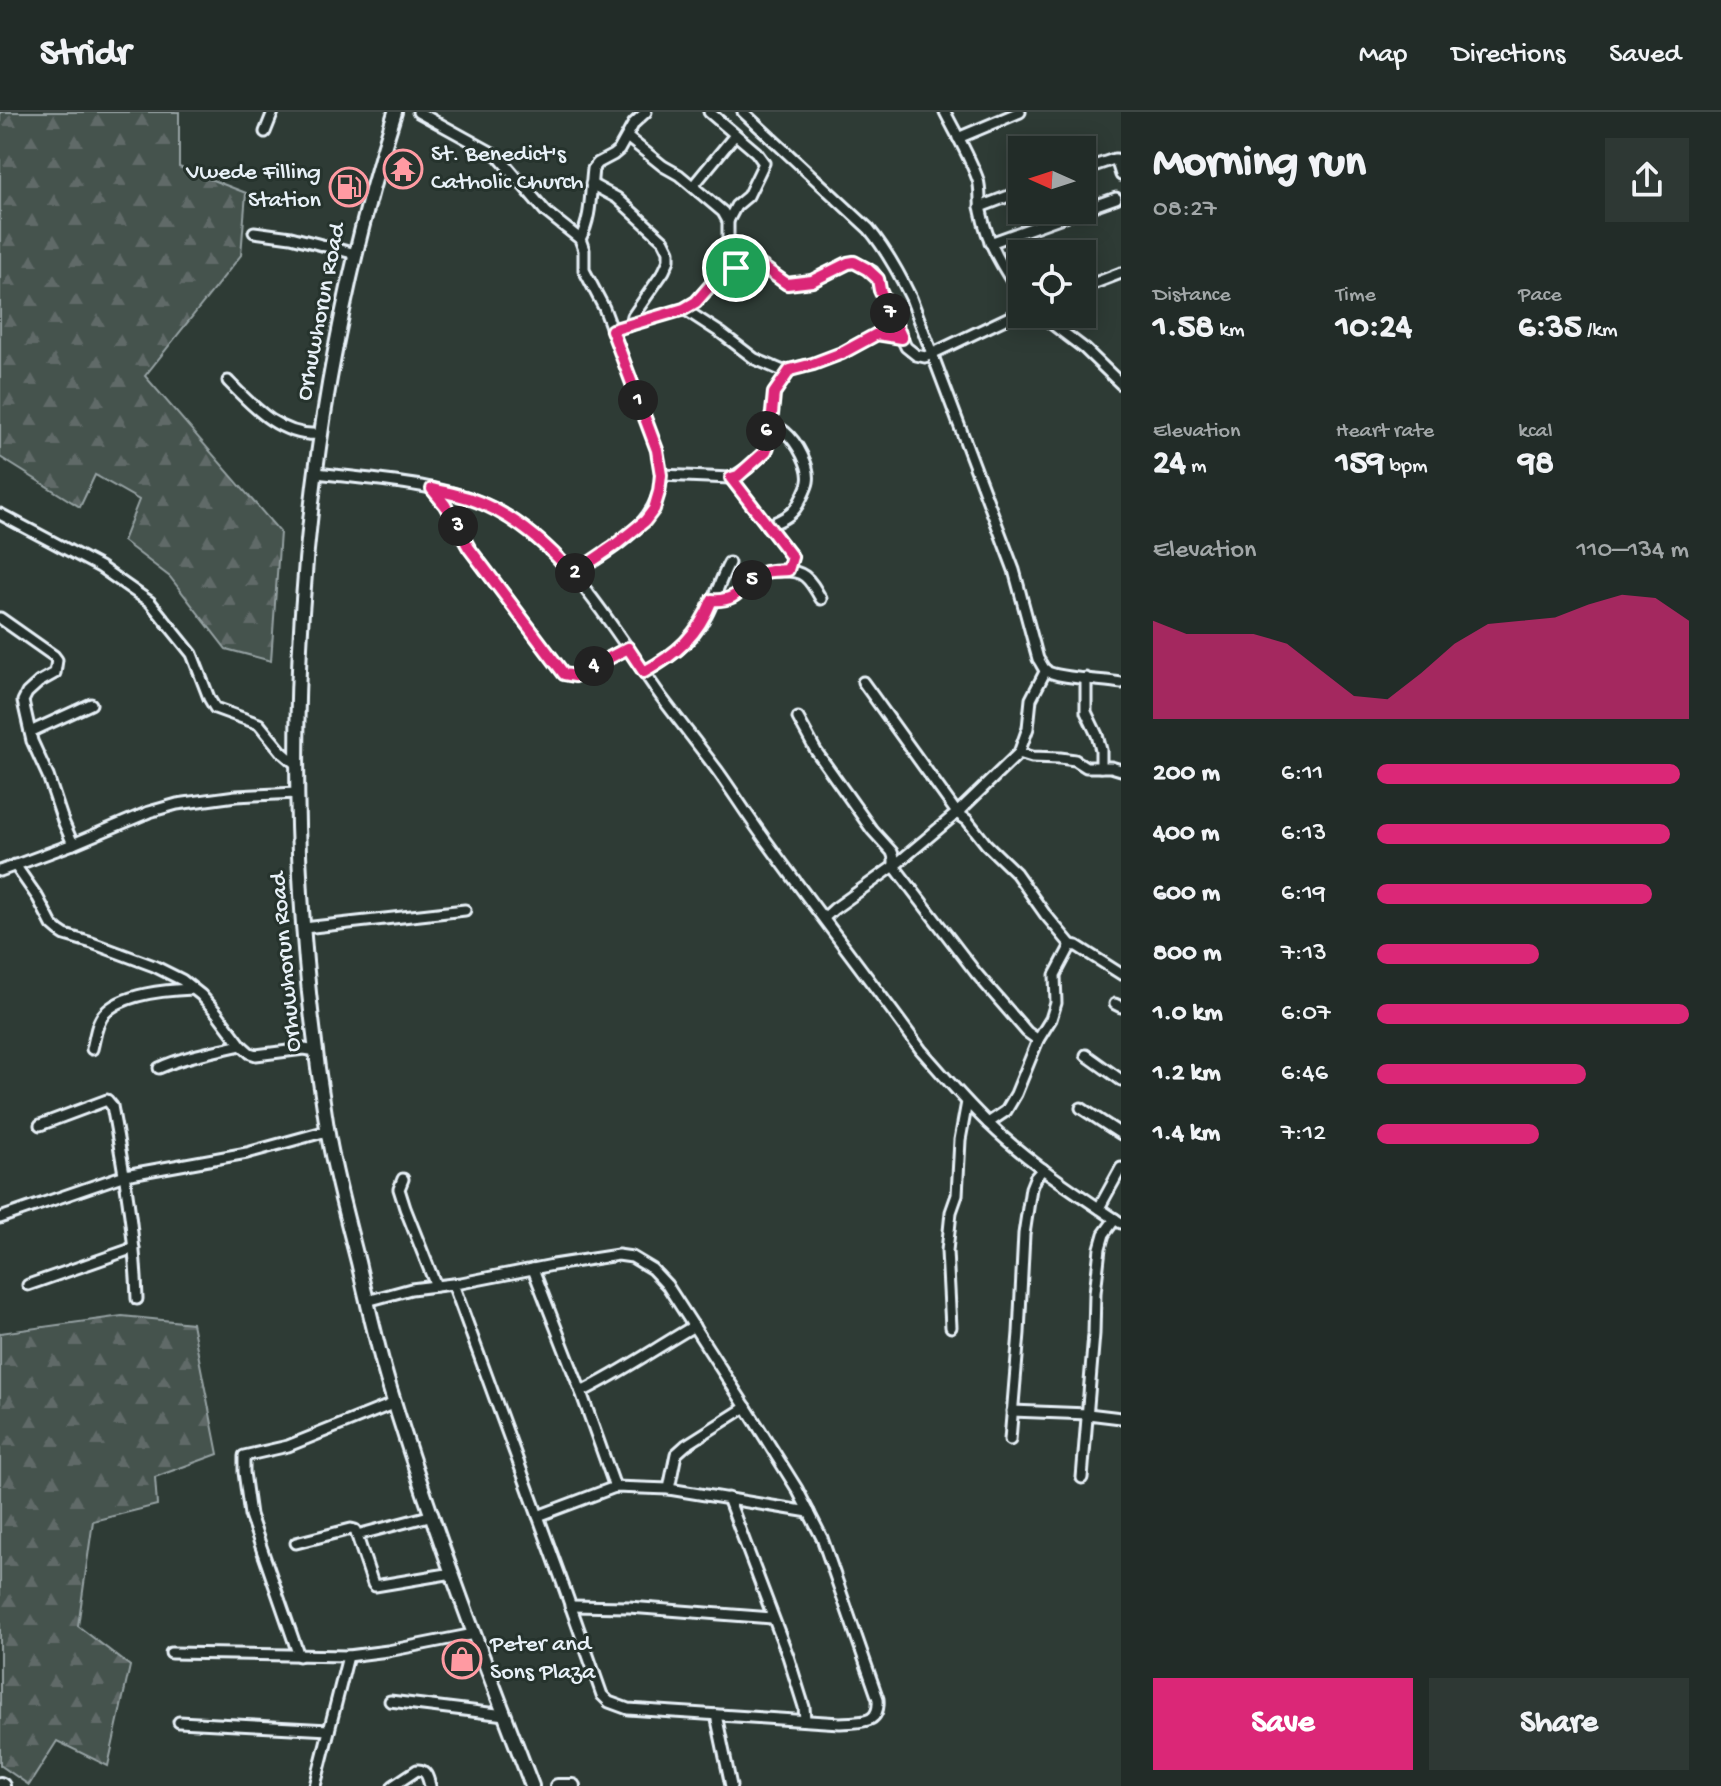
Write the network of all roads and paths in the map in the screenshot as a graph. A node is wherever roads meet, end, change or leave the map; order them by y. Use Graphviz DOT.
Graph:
graph roads {
  1 [pos="273,112"];
  2 [pos="395,112"];
  3 [pos="418,112"];
  4 [pos="646,112"];
  5 [pos="709,112"];
  6 [pos="743,112"];
  7 [pos="945,112"];
  8 [pos="1020,112"];
  9 [pos="265,132"];
  10 [pos="735,135"];
  11 [pos="627,137"];
  12 [pos="958,138"];
  13 [pos="1096,165"];
  14 [pos="1121,175"];
  15 [pos="591,184"];
  16 [pos="693,186"];
  17 [pos="1008,196"];
  18 [pos="1116,198"];
  19 [pos="1096,205"];
  20 [pos="980,207"];
  21 [pos="728,221"];
  22 [pos="1043,224"];
  23 [pos="254,232"];
  24 [pos="580,239"];
  25 [pos="990,243"];
  26 [pos="356,254"];
  27 [pos="736,268"];
  28 [pos="1008,273"];
  29 [pos="1121,273"];
  30 [pos="1096,283"];
  31 [pos="684,309"];
  32 [pos="1008,318"];
  33 [pos="631,325"];
  34 [pos="1057,328"];
  35 [pos="612,330"];
  36 [pos="902,338"];
  37 [pos="932,355"];
  38 [pos="790,370"];
  39 [pos="228,381"];
  40 [pos="1121,384"];
  41 [pos="768,426"];
  42 [pos="322,434"];
  43 [pos="317,473"];
  44 [pos="661,475"];
  45 [pos="731,478"];
  46 [pos="432,489"];
  47 [pos="0,514"];
  48 [pos="767,526"];
  49 [pos="729,563"];
  50 [pos="788,570"];
  51 [pos="573,574"];
  52 [pos="821,599"];
  53 [pos="712,600"];
  54 [pos="0,618"];
  55 [pos="628,648"];
  56 [pos="1046,670"];
  57 [pos="644,672"];
  58 [pos="1086,678"];
  59 [pos="863,682"];
  60 [pos="1121,683"];
  61 [pos="91,704"];
  62 [pos="798,718"];
  63 [pos="30,732"];
  64 [pos="1019,753"];
  65 [pos="297,765"];
  66 [pos="1101,767"];
  67 [pos="1121,770"];
  68 [pos="297,793"];
  69 [pos="957,813"];
  70 [pos="73,844"];
  71 [pos="15,865"];
  72 [pos="894,866"];
  73 [pos="0,871"];
  74 [pos="465,910"];
  75 [pos="824,918"];
  76 [pos="304,928"];
  77 [pos="1071,945"];
  78 [pos="1121,974"];
  79 [pos="194,989"];
  80 [pos="1038,1040"];
  81 [pos="241,1045"];
  82 [pos="92,1049"];
  83 [pos="317,1051"];
  84 [pos="1086,1055"];
  85 [pos="159,1068"];
  86 [pos="1121,1080"];
  87 [pos="967,1102"];
  88 [pos="1081,1108"];
  89 [pos="988,1123"];
  90 [pos="40,1125"];
  91 [pos="327,1131"];
  92 [pos="1121,1134"];
  93 [pos="1121,1168"];
  94 [pos="1043,1169"];
  95 [pos="125,1175"];
  96 [pos="403,1179"];
  97 [pos="1099,1208"];
  98 [pos="0,1218"];
  99 [pos="1118,1221"];
  100 [pos="134,1248"];
  101 [pos="533,1269"];
  102 [pos="453,1284"];
  103 [pos="28,1285"];
  104 [pos="436,1286"];
  105 [pos="137,1299"];
  106 [pos="367,1301"];
  107 [pos="694,1326"];
  108 [pos="951,1327"];
  109 [pos="581,1392"];
  110 [pos="395,1403"];
  111 [pos="746,1407"];
  112 [pos="1012,1411"];
  113 [pos="1088,1414"];
  114 [pos="1121,1418"];
  115 [pos="1010,1440"];
  116 [pos="1082,1478"];
  117 [pos="615,1487"];
  118 [pos="669,1489"];
  119 [pos="800,1496"];
  120 [pos="728,1498"];
  121 [pos="786,1507"];
  122 [pos="809,1512"];
  123 [pos="433,1515"];
  124 [pos="538,1516"];
  125 [pos="357,1535"];
  126 [pos="296,1543"];
  127 [pos="453,1573"];
  128 [pos="570,1606"];
  129 [pos="772,1618"];
  130 [pos="474,1634"];
  131 [pos="171,1653"];
  132 [pos="299,1656"];
  133 [pos="348,1656"];
  134 [pos="390,1701"];
  135 [pos="505,1715"];
  136 [pos="716,1715"];
  137 [pos="805,1720"];
  138 [pos="179,1722"];
  139 [pos="329,1730"];
  140 [pos="315,1786"];
  141 [pos="393,1786"];
  142 [pos="430,1786"];
  143 [pos="532,1786"];
  144 [pos="557,1786"];
  145 [pos="573,1786"];
  146 [pos="731,1786"];
  1 -- 9 [label="street"];
  2 -- 26 [label="street, Orhuwhorun Road"];
  3 -- 24 [label="street"];
  4 -- 11 [label="street"];
  5 -- 10 [label="street"];
  6 -- 37 [label="street"];
  7 -- 12 [label="street"];
  8 -- 12 [label="street"];
  10 -- 16 [label="street"];
  10 -- 21 [label="street"];
  11 -- 15 [label="street"];
  11 -- 16 [label="street"];
  12 -- 20 [label="street"];
  13 -- 14 [label="street"];
  15 -- 24 [label="street"];
  15 -- 33 [label="street"];
  16 -- 21 [label="street"];
  17 -- 20 [label="street"];
  18 -- 19 [label="street"];
  20 -- 25 [label="street"];
  21 -- 27 [label="street"];
  22 -- 25 [label="street"];
  23 -- 26 [label="street"];
  24 -- 35 [label="street"];
  25 -- 28 [label="street"];
  26 -- 42 [label="street, Orhuwhorun Road"];
  27 -- 31 [label="street"];
  27 -- 36 [label="street"];
  29 -- 30 [label="street"];
  31 -- 33 [label="street"];
  31 -- 38 [label="street"];
  32 -- 37 [label="street"];
  33 -- 35 [label="street"];
  34 -- 40 [label="street"];
  35 -- 44 [label="street"];
  36 -- 37 [label="street"];
  36 -- 38 [label="street"];
  37 -- 56 [label="street"];
  38 -- 41 [label="street"];
  39 -- 42 [label="street"];
  41 -- 45 [label="street"];
  41 -- 48 [label="street"];
  42 -- 43 [label="street, Orhuwhorun Road"];
  43 -- 46 [label="street"];
  43 -- 65 [label="street, Orhuwhorun Road"];
  44 -- 45 [label="street"];
  44 -- 51 [label="street"];
  45 -- 48 [label="street"];
  46 -- 51 [label="street"];
  46 -- 55 [label="street"];
  47 -- 65 [label="street"];
  48 -- 50 [label="street"];
  49 -- 53 [label="street"];
  50 -- 52 [label="street"];
  50 -- 53 [label="street"];
  51 -- 55 [label="street"];
  53 -- 57 [label="street"];
  54 -- 63 [label="street"];
  55 -- 57 [label="street"];
  56 -- 58 [label="street"];
  56 -- 64 [label="street"];
  57 -- 75 [label="street"];
  58 -- 60 [label="street"];
  58 -- 66 [label="street"];
  59 -- 69 [label="street"];
  61 -- 63 [label="street"];
  62 -- 72 [label="street"];
  63 -- 70 [label="street"];
  64 -- 66 [label="street"];
  64 -- 69 [label="street"];
  65 -- 68 [label="street, Orhuwhorun Road"];
  66 -- 67 [label="street"];
  68 -- 70 [label="street"];
  68 -- 76 [label="street, Orhuwhorun Road"];
  69 -- 72 [label="street"];
  69 -- 77 [label="street"];
  70 -- 71 [label="street"];
  71 -- 73 [label="street"];
  71 -- 79 [label="street"];
  72 -- 75 [label="street"];
  72 -- 80 [label="street"];
  74 -- 76 [label="street"];
  75 -- 87 [label="street"];
  76 -- 83 [label="street, Orhuwhorun Road"];
  77 -- 78 [label="street"];
  77 -- 80 [label="street"];
  79 -- 81 [label="street"];
  79 -- 82 [label="street"];
  80 -- 89 [label="street"];
  81 -- 83 [label="street"];
  81 -- 85 [label="street"];
  83 -- 91 [label="street, Orhuwhorun Road"];
  84 -- 86 [label="street"];
  87 -- 89 [label="street"];
  87 -- 108 [label="street"];
  88 -- 92 [label="street"];
  89 -- 94 [label="street"];
  90 -- 95 [label="street"];
  91 -- 95 [label="street"];
  91 -- 106 [label="street, Orhuwhorun Road"];
  93 -- 97 [label="street"];
  94 -- 97 [label="street"];
  94 -- 112 [label="street"];
  95 -- 98 [label="street"];
  95 -- 100 [label="street"];
  96 -- 104 [label="street"];
  97 -- 99 [label="street"];
  99 -- 113 [label="street"];
  100 -- 103 [label="street"];
  100 -- 105 [label="street"];
  101 -- 102 [label="street"];
  101 -- 107 [label="street"];
  101 -- 109 [label="street"];
  102 -- 104 [label="street"];
  102 -- 124 [label="street"];
  104 -- 106 [label="street"];
  106 -- 110 [label="street, Orhuwhorun Road"];
  107 -- 109 [label="street"];
  107 -- 111 [label="street"];
  109 -- 117 [label="street"];
  110 -- 123 [label="street, Orhuwhorun Road"];
  110 -- 132 [label="street"];
  111 -- 118 [label="street"];
  111 -- 119 [label="street"];
  112 -- 113 [label="street"];
  112 -- 115 [label="street"];
  113 -- 114 [label="street"];
  113 -- 116 [label="street"];
  117 -- 118 [label="street"];
  117 -- 124 [label="street"];
  118 -- 120 [label="street"];
  119 -- 121 [label="street"];
  119 -- 122 [label="street"];
  120 -- 121 [label="street"];
  120 -- 129 [label="street"];
  121 -- 122 [label="street"];
  122 -- 137 [label="street"];
  123 -- 125 [label="street"];
  123 -- 127 [label="street, Orhuwhorun Road"];
  124 -- 128 [label="street"];
  125 -- 126 [label="street"];
  125 -- 127 [label="street"];
  127 -- 130 [label="street, Orhuwhorun Road"];
  128 -- 129 [label="street"];
  128 -- 136 [label="street"];
  129 -- 137 [label="street"];
  130 -- 133 [label="street"];
  130 -- 135 [label="street, Orhuwhorun Road"];
  131 -- 132 [label="street"];
  132 -- 133 [label="street"];
  133 -- 139 [label="street"];
  134 -- 135 [label="street"];
  135 -- 143 [label="street, Orhuwhorun Road"];
  136 -- 137 [label="street"];
  136 -- 146 [label="street"];
  138 -- 139 [label="street"];
  139 -- 140 [label="street"];
  141 -- 142 [label="street"];
  144 -- 145 [label="street"];
}
